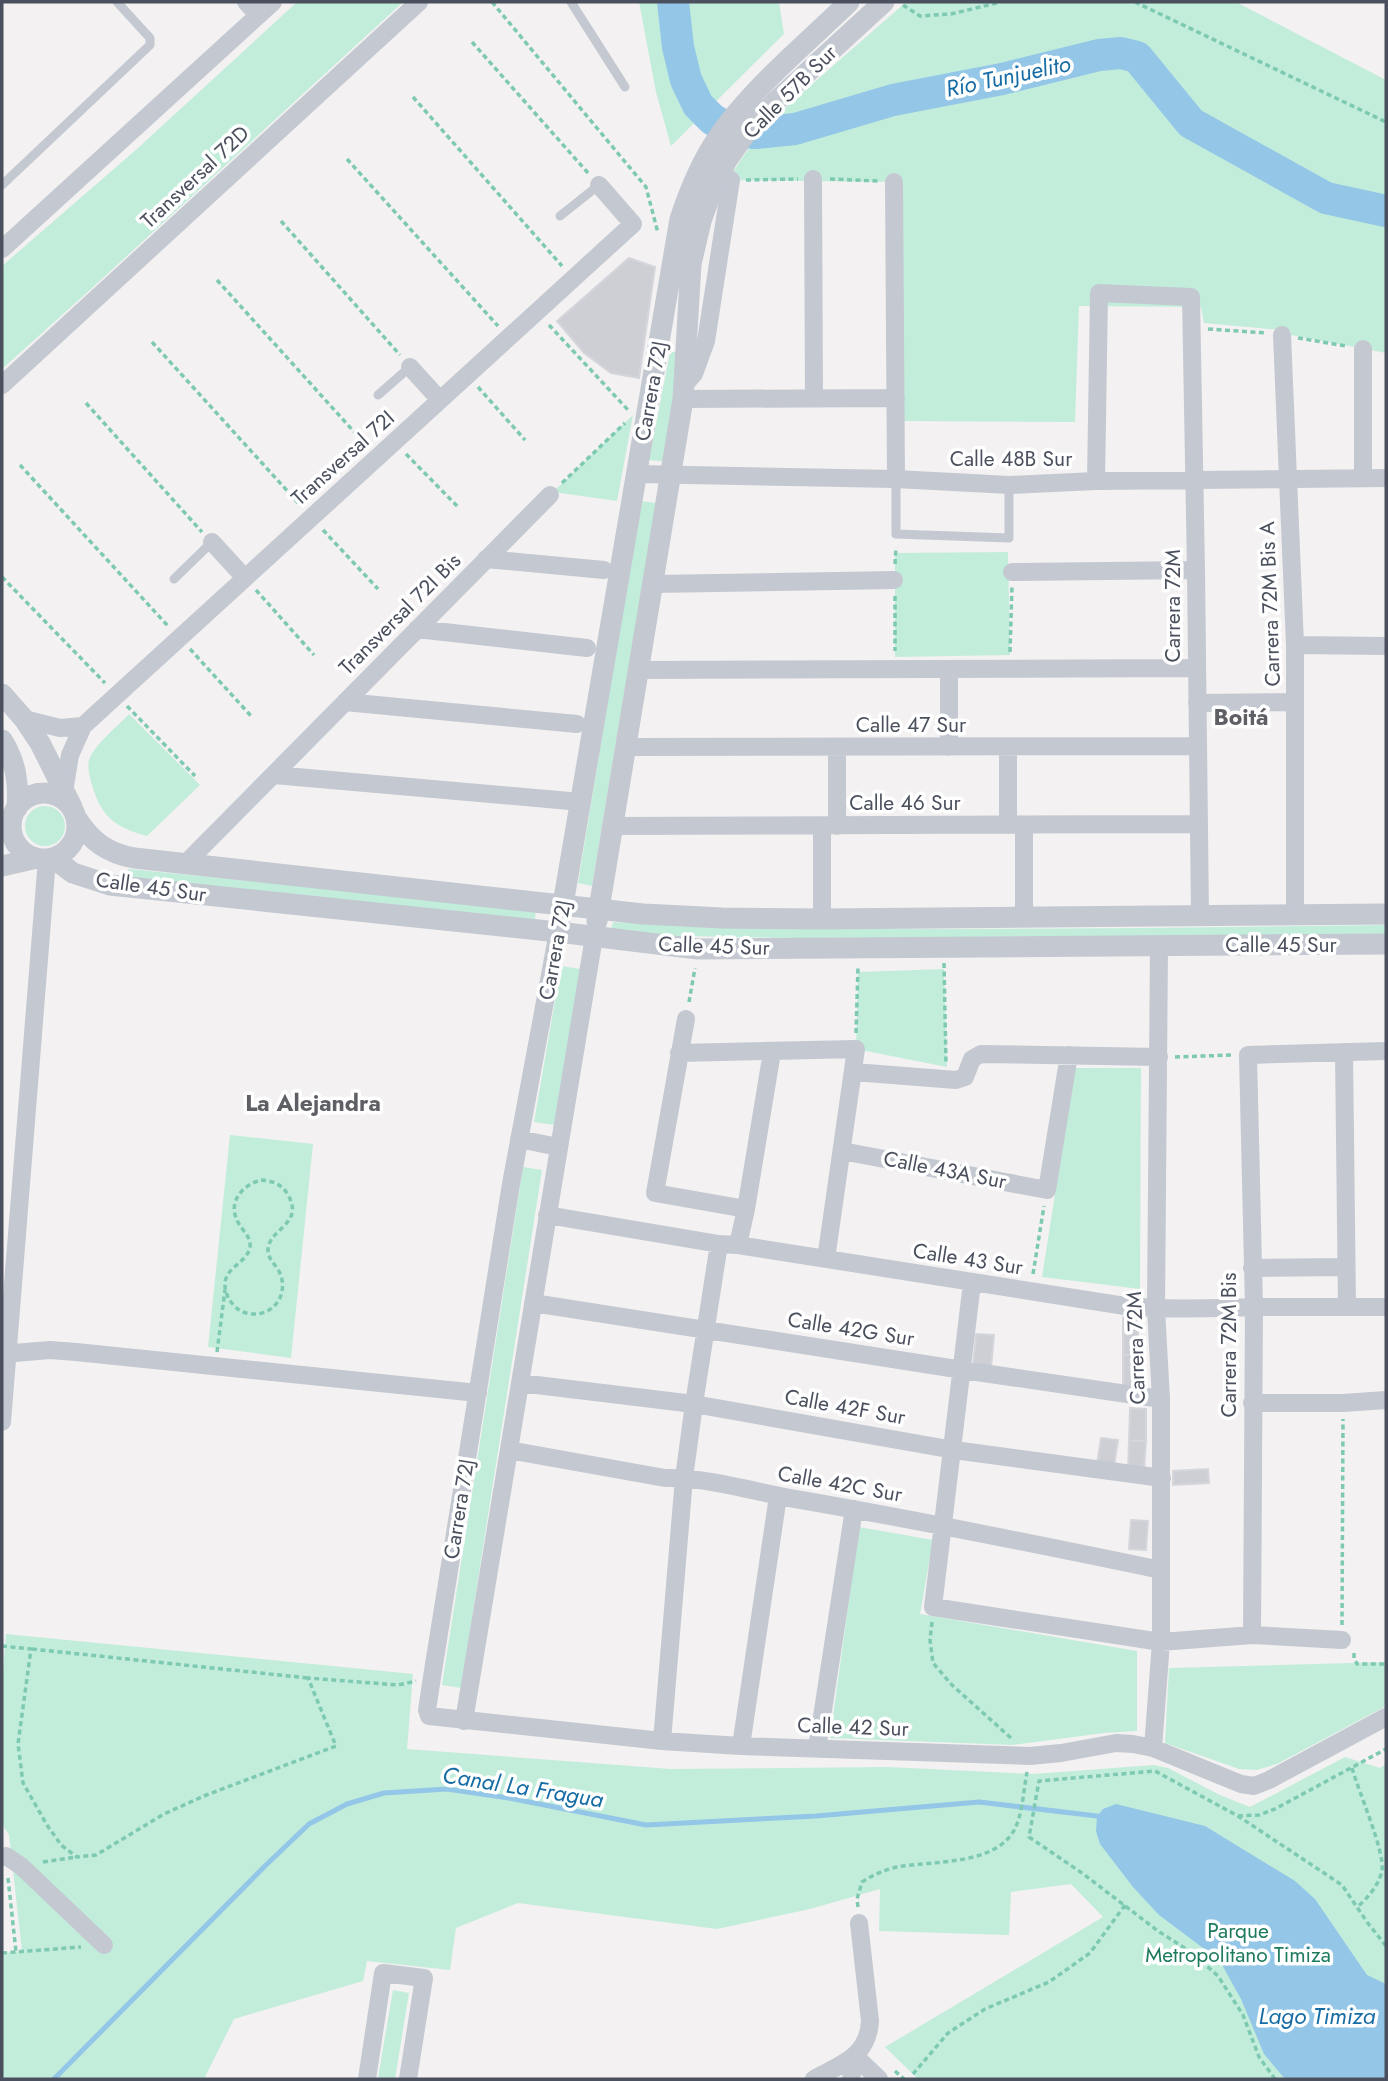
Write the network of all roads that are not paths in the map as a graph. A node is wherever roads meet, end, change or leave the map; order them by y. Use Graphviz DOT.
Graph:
graph roads {
  1 [pos="117,2"];
  2 [pos="273,2"];
  3 [pos="419,2"];
  4 [pos="571,2"];
  5 [pos="849,2"];
  6 [pos="884,2"];
  7 [pos="252,8"];
  8 [pos="625,87"];
  9 [pos="768,95"];
  10 [pos="813,179"];
  11 [pos="731,180"];
  12 [pos="894,182"];
  13 [pos="2,185"];
  14 [pos="599,185"];
  15 [pos="701,190"];
  16 [pos="560,216"];
  17 [pos="2,249"];
  18 [pos="1282,335"];
  19 [pos="1363,349"];
  20 [pos="410,367"];
  21 [pos="2,385"];
  22 [pos="683,392"];
  23 [pos="378,395"];
  24 [pos="814,398"];
  25 [pos="896,398"];
  26 [pos="440,400"];
  27 [pos="636,474"];
  28 [pos="671,476"];
  29 [pos="1289,478"];
  30 [pos="1363,478"];
  31 [pos="1386,478"];
  32 [pos="896,479"];
  33 [pos="1194,480"];
  34 [pos="1096,481"];
  35 [pos="1009,485"];
  36 [pos="550,495"];
  37 [pos="212,542"];
  38 [pos="486,559"];
  39 [pos="604,570"];
  40 [pos="1196,570"];
  41 [pos="1012,572"];
  42 [pos="245,578"];
  43 [pos="174,579"];
  44 [pos="894,580"];
  45 [pos="652,584"];
  46 [pos="417,629"];
  47 [pos="1295,645"];
  48 [pos="1386,646"];
  49 [pos="587,648"];
  50 [pos="1196,668"];
  51 [pos="949,669"];
  52 [pos="638,670"];
  53 [pos="2,694"];
  54 [pos="345,702"];
  55 [pos="1295,702"];
  56 [pos="1197,703"];
  57 [pos="24,719"];
  58 [pos="577,724"];
  59 [pos="83,726"];
  60 [pos="2,740"];
  61 [pos="1197,746"];
  62 [pos="625,747"];
  63 [pos="949,747"];
  64 [pos="1008,747"];
  65 [pos="837,748"];
  66 [pos="274,775"];
  67 [pos="581,802"];
  68 [pos="71,806"];
  69 [pos="10,818"];
  70 [pos="1198,824"];
  71 [pos="1016,825"];
  72 [pos="613,826"];
  73 [pos="830,826"];
  74 [pos="46,858"];
  75 [pos="186,863"];
  76 [pos="2,866"];
  77 [pos="563,904"];
  78 [pos="599,908"];
  79 [pos="1386,914"];
  80 [pos="1295,915"];
  81 [pos="1200,916"];
  82 [pos="1024,917"];
  83 [pos="822,919"];
  84 [pos="558,932"];
  85 [pos="594,937"];
  86 [pos="1386,944"];
  87 [pos="1159,946"];
  88 [pos="686,1019"];
  89 [pos="1386,1051"];
  90 [pos="772,1052"];
  91 [pos="1344,1052"];
  92 [pos="680,1053"];
  93 [pos="1069,1055"];
  94 [pos="1159,1057"];
  95 [pos="854,1072"];
  96 [pos="519,1139"];
  97 [pos="558,1147"];
  98 [pos="842,1151"];
  99 [pos="746,1209"];
  100 [pos="547,1215"];
  101 [pos="719,1244"];
  102 [pos="738,1245"];
  103 [pos="826,1259"];
  104 [pos="1346,1267"];
  105 [pos="1252,1268"];
  106 [pos="972,1283"];
  107 [pos="533,1303"];
  108 [pos="1254,1307"];
  109 [pos="1347,1307"];
  110 [pos="1386,1307"];
  111 [pos="1156,1309"];
  112 [pos="706,1329"];
  113 [pos="5,1353"];
  114 [pos="962,1370"];
  115 [pos="520,1383"];
  116 [pos="478,1393"];
  117 [pos="1161,1399"];
  118 [pos="1386,1400"];
  119 [pos="694,1404"];
  120 [pos="1252,1404"];
  121 [pos="2,1422"];
  122 [pos="509,1450"];
  123 [pos="954,1450"];
  124 [pos="684,1478"];
  125 [pos="1162,1478"];
  126 [pos="778,1496"];
  127 [pos="854,1509"];
  128 [pos="944,1525"];
  129 [pos="1161,1570"];
  130 [pos="1252,1635"];
  131 [pos="1342,1640"];
  132 [pos="1161,1642"];
  133 [pos="429,1716"];
  134 [pos="1386,1717"];
  135 [pos="464,1721"];
  136 [pos="662,1741"];
  137 [pos="741,1746"];
  138 [pos="1153,1748"];
  139 [pos="817,1749"];
  140 [pos="9,1860"];
  141 [pos="859,1923"];
  142 [pos="104,1945"];
  143 [pos="855,2056"];
  144 [pos="367,2079"];
  145 [pos="408,2079"];
  146 [pos="814,2079"];
  147 [pos="851,2079"];
  148 [pos="879,2079"];
  1 -- 13 [label="lane"];
  2 -- 7 [label="street"];
  3 -- 21 [label="street, Transversal 72D"];
  4 -- 8 [label="lane"];
  5 -- 9 [label="street, Calle 57B Sur"];
  6 -- 9 [label="street, Calle 57B Sur"];
  7 -- 17 [label="street"];
  9 -- 15 [label="street, Calle 57B Sur"];
  10 -- 24 [label="street"];
  11 -- 22 [label="street, Carrera 72J"];
  12 -- 25 [label="street"];
  14 -- 16 [label="lane"];
  14 -- 26 [label="street, Transversal 72I"];
  15 -- 22 [label="street, Carrera 72J"];
  15 -- 27 [label="street, Carrera 72J"];
  18 -- 29 [label="street, Carrera 72M Bis A"];
  19 -- 30 [label="street"];
  20 -- 23 [label="lane"];
  20 -- 26 [label="street"];
  22 -- 24 [label="street"];
  22 -- 28 [label="street, Carrera 72J"];
  24 -- 25 [label="street"];
  25 -- 32 [label="street"];
  26 -- 42 [label="street, Transversal 72I"];
  27 -- 28 [label="street, Calle 48B Sur"];
  27 -- 67 [label="street, Carrera 72J"];
  28 -- 32 [label="street, Calle 48B Sur"];
  28 -- 45 [label="street, Carrera 72J"];
  29 -- 30 [label="street, Calle 48B Sur"];
  29 -- 33 [label="street, Calle 48B Sur"];
  29 -- 47 [label="street, Carrera 72M Bis A"];
  30 -- 31 [label="street, Calle 48B Sur"];
  32 -- 35 [label="street, Calle 48B Sur"];
  32 -- 35 [label="lane"];
  33 -- 34 [label="street, Calle 48B Sur"];
  33 -- 34 [label="street, Carrera 72M"];
  33 -- 40 [label="street, Carrera 72M"];
  34 -- 35 [label="street, Calle 48B Sur"];
  36 -- 38 [label="street, Transversal 72I Bis"];
  37 -- 42 [label="street"];
  37 -- 43 [label="lane"];
  38 -- 39 [label="street"];
  38 -- 46 [label="street, Transversal 72I Bis"];
  40 -- 41 [label="street"];
  40 -- 50 [label="street, Carrera 72M"];
  42 -- 59 [label="street, Transversal 72I"];
  44 -- 45 [label="street"];
  45 -- 52 [label="street, Carrera 72J"];
  46 -- 49 [label="street"];
  46 -- 54 [label="street, Transversal 72I Bis"];
  47 -- 48 [label="street"];
  47 -- 55 [label="street, Carrera 72M Bis A"];
  50 -- 51 [label="street"];
  50 -- 56 [label="street, Carrera 72M"];
  51 -- 52 [label="street"];
  51 -- 63 [label="street"];
  52 -- 62 [label="street, Carrera 72J"];
  53 -- 57 [label="street, Calle 45 Sur"];
  54 -- 58 [label="street"];
  54 -- 66 [label="street, Transversal 72I Bis"];
  55 -- 56 [label="street"];
  55 -- 80 [label="street, Carrera 72M Bis A"];
  56 -- 61 [label="street, Carrera 72M"];
  57 -- 59 [label="street"];
  57 -- 68 [label="street, Calle 45 Sur"];
  59 -- 68 [label="street, Transversal 72I"];
  60 -- 69 [label="street"];
  61 -- 64 [label="street, Calle 47 Sur"];
  61 -- 70 [label="street, Carrera 72M"];
  62 -- 65 [label="street, Calle 47 Sur"];
  62 -- 72 [label="street, Carrera 72J"];
  63 -- 64 [label="street, Calle 47 Sur"];
  63 -- 65 [label="street, Calle 47 Sur"];
  64 -- 71 [label="street"];
  65 -- 73 [label="street"];
  66 -- 67 [label="street"];
  66 -- 75 [label="street, Transversal 72I Bis"];
  67 -- 77 [label="street, Carrera 72J"];
  68 -- 69 [label="street"];
  68 -- 74 [label="street"];
  68 -- 75 [label="street, Calle 45 Sur"];
  69 -- 74 [label="street"];
  70 -- 71 [label="street, Calle 46 Sur"];
  70 -- 81 [label="street, Carrera 72M"];
  71 -- 73 [label="street, Calle 46 Sur"];
  71 -- 82 [label="street"];
  72 -- 73 [label="street, Calle 46 Sur"];
  72 -- 78 [label="street, Carrera 72J"];
  73 -- 83 [label="street"];
  74 -- 76 [label="street"];
  74 -- 84 [label="street, Calle 45 Sur"];
  74 -- 113 [label="street"];
  75 -- 77 [label="street, Calle 45 Sur"];
  77 -- 78 [label="street, Calle 45 Sur"];
  77 -- 84 [label="street, Carrera 72J"];
  78 -- 83 [label="street, Calle 45 Sur"];
  78 -- 85 [label="street, Carrera 72J"];
  79 -- 80 [label="street, Calle 45 Sur"];
  80 -- 81 [label="street, Calle 45 Sur"];
  81 -- 82 [label="street, Calle 45 Sur"];
  82 -- 83 [label="street, Calle 45 Sur"];
  84 -- 85 [label="street, Calle 45 Sur"];
  84 -- 96 [label="street, Carrera 72J"];
  85 -- 87 [label="street, Calle 45 Sur"];
  85 -- 97 [label="street, Carrera 72J"];
  86 -- 87 [label="street, Calle 45 Sur"];
  87 -- 94 [label="street, Carrera 72M"];
  88 -- 92 [label="street"];
  89 -- 91 [label="street"];
  90 -- 92 [label="street"];
  90 -- 95 [label="street"];
  90 -- 99 [label="street"];
  91 -- 104 [label="street"];
  91 -- 105 [label="street, Carrera 72M Bis"];
  92 -- 99 [label="street"];
  93 -- 94 [label="street"];
  93 -- 95 [label="street"];
  93 -- 98 [label="street, Calle 43A Sur"];
  94 -- 111 [label="street, Carrera 72M"];
  95 -- 98 [label="street"];
  96 -- 97 [label="street"];
  96 -- 116 [label="street, Carrera 72J"];
  97 -- 100 [label="street, Carrera 72J"];
  98 -- 103 [label="street"];
  99 -- 102 [label="street"];
  100 -- 101 [label="street, Calle 43 Sur"];
  100 -- 107 [label="street, Carrera 72J"];
  101 -- 102 [label="street, Calle 43 Sur"];
  101 -- 112 [label="street"];
  102 -- 103 [label="street, Calle 43 Sur"];
  103 -- 106 [label="street, Calle 43 Sur"];
  104 -- 105 [label="street"];
  104 -- 109 [label="street"];
  105 -- 108 [label="street, Carrera 72M Bis"];
  106 -- 111 [label="street, Calle 43 Sur"];
  106 -- 114 [label="street"];
  107 -- 112 [label="street, Calle 42G Sur"];
  107 -- 115 [label="street, Carrera 72J"];
  108 -- 109 [label="street, Calle 43 Sur"];
  108 -- 111 [label="street, Calle 43 Sur"];
  108 -- 120 [label="street, Carrera 72M Bis"];
  109 -- 110 [label="street, Calle 43 Sur"];
  111 -- 117 [label="street, Carrera 72M"];
  112 -- 114 [label="street, Calle 42G Sur"];
  112 -- 119 [label="street"];
  113 -- 116 [label="street"];
  113 -- 121 [label="street"];
  114 -- 117 [label="street, Calle 42G Sur"];
  114 -- 123 [label="street"];
  115 -- 119 [label="street, Calle 42F Sur"];
  115 -- 122 [label="street, Carrera 72J"];
  116 -- 133 [label="street, Carrera 72J"];
  117 -- 125 [label="street, Carrera 72M"];
  118 -- 120 [label="street"];
  119 -- 123 [label="street, Calle 42F Sur"];
  119 -- 124 [label="street"];
  120 -- 130 [label="street, Carrera 72M Bis"];
  122 -- 124 [label="street, Calle 42C Sur"];
  122 -- 135 [label="street, Carrera 72J"];
  123 -- 125 [label="street, Calle 42F Sur"];
  123 -- 128 [label="street"];
  124 -- 126 [label="street, Calle 42C Sur"];
  124 -- 136 [label="street"];
  125 -- 129 [label="street, Carrera 72M"];
  126 -- 127 [label="street, Calle 42C Sur"];
  126 -- 137 [label="street"];
  127 -- 128 [label="street, Calle 42C Sur"];
  127 -- 139 [label="street"];
  128 -- 129 [label="street, Calle 42C Sur"];
  128 -- 132 [label="street"];
  129 -- 132 [label="street, Carrera 72M"];
  130 -- 131 [label="street"];
  130 -- 132 [label="street"];
  132 -- 138 [label="street, Carrera 72M"];
  133 -- 135 [label="street, Calle 42 Sur"];
  134 -- 138 [label="street, Calle 42 Sur"];
  135 -- 136 [label="street, Calle 42 Sur"];
  136 -- 137 [label="street, Calle 42 Sur"];
  137 -- 139 [label="street, Calle 42 Sur"];
  138 -- 139 [label="street, Calle 42 Sur"];
  140 -- 142 [label="street"];
  141 -- 143 [label="street"];
  143 -- 146 [label="street"];
  143 -- 147 [label="street"];
  143 -- 148 [label="street"];
  144 -- 145 [label="street"];
}
